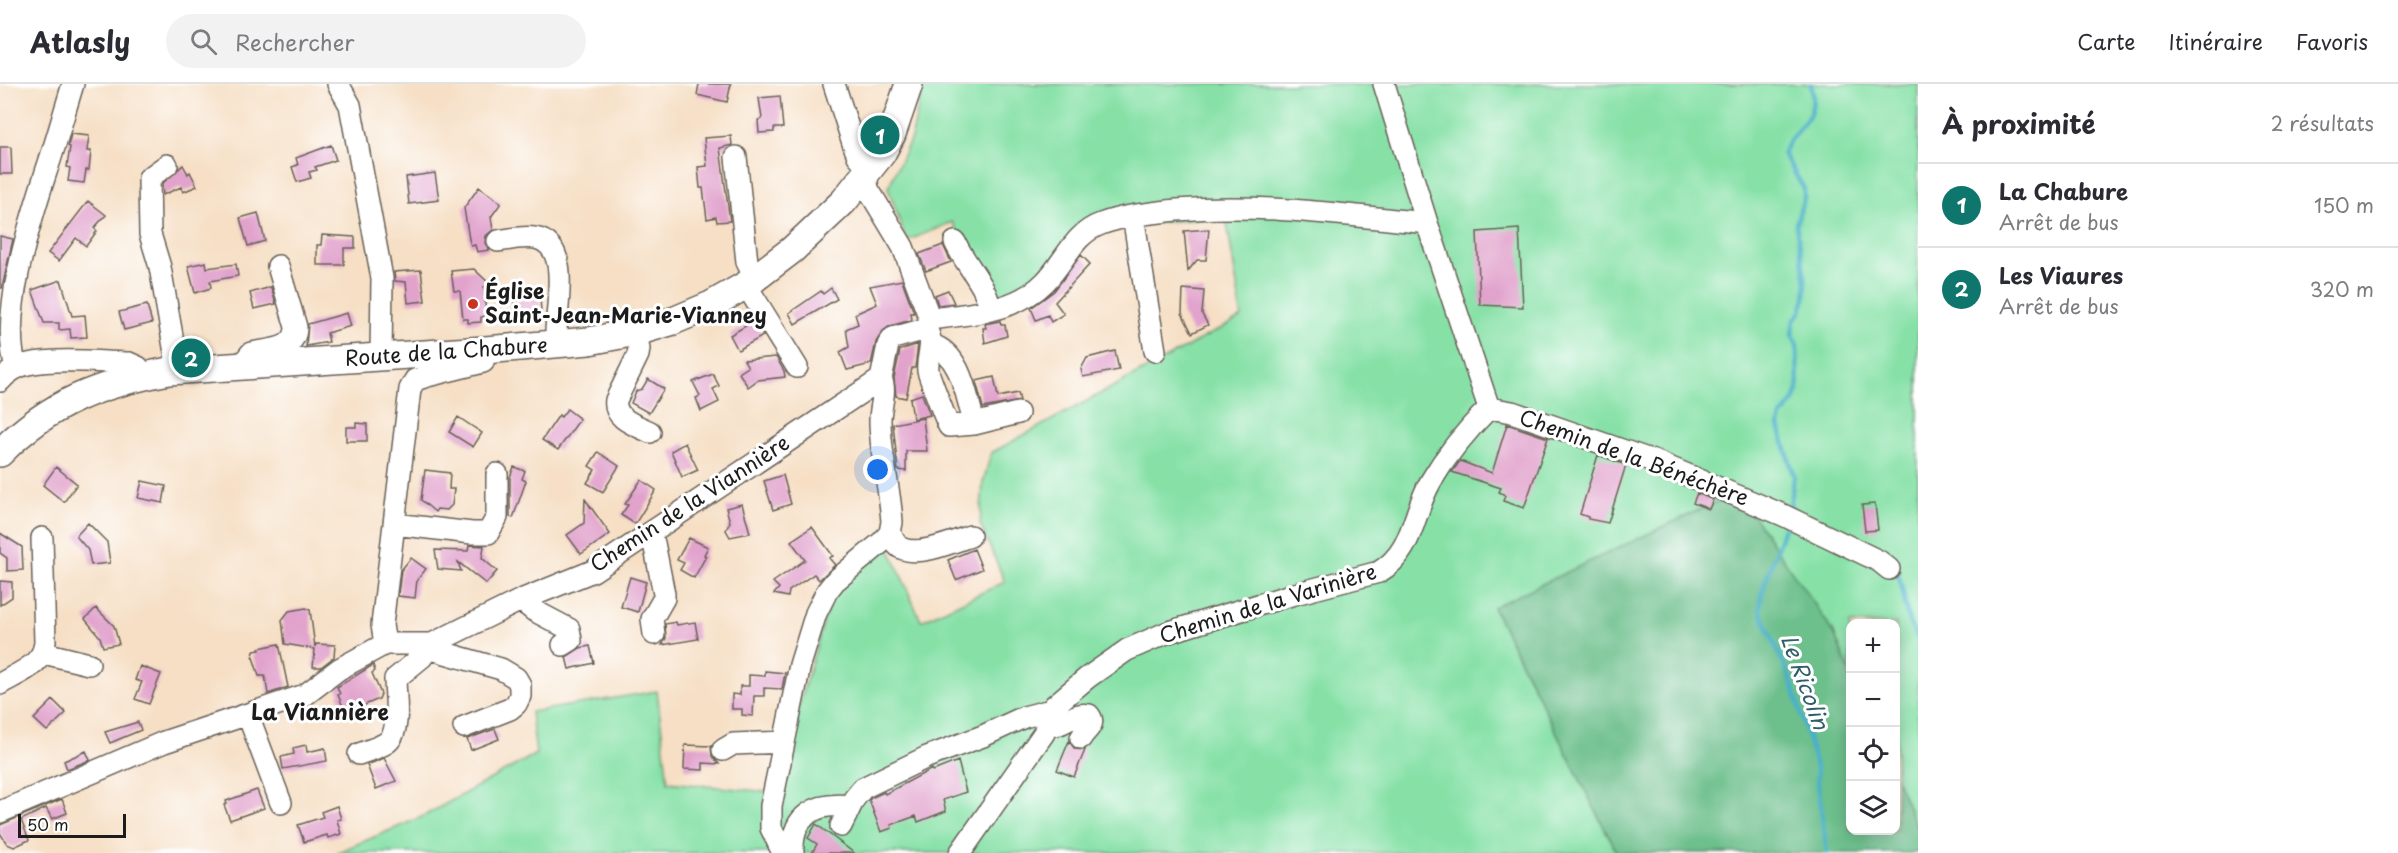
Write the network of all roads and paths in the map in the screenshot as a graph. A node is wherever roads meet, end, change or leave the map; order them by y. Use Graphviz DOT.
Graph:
graph roads {
  1 [pos="73,84"];
  2 [pos="338,84"];
  3 [pos="834,84"];
  4 [pos="909,84"];
  5 [pos="1384,84"];
  6 [pos="736,157"];
  7 [pos="168,165"];
  8 [pos="866,175"];
  9 [pos="1131,216"];
  10 [pos="1427,224"];
  11 [pos="498,240"];
  12 [pos="955,242"];
  13 [pos="278,266"];
  14 [pos="751,282"];
  15 [pos="6,290"];
  16 [pos="991,310"];
  17 [pos="930,331"];
  18 [pos="636,332"];
  19 [pos="556,344"];
  20 [pos="484,350"];
  21 [pos="1155,351"];
  22 [pos="381,357"];
  23 [pos="248,365"];
  24 [pos="797,367"];
  25 [pos="178,370"];
  26 [pos="8,374"];
  27 [pos="141,376"];
  28 [pos="881,379"];
  29 [pos="1489,408"];
  30 [pos="1018,413"];
  31 [pos="650,432"];
  32 [pos="0,453"];
  33 [pos="497,474"];
  34 [pos="394,524"];
  35 [pos="890,533"];
  36 [pos="650,534"];
  37 [pos="970,536"];
  38 [pos="42,538"];
  39 [pos="1888,569"];
  40 [pos="521,600"];
  41 [pos="654,634"];
  42 [pos="385,644"];
  43 [pos="406,644"];
  44 [pos="562,645"];
  45 [pos="429,646"];
  46 [pos="44,653"];
  47 [pos="89,664"];
  48 [pos="0,684"];
  49 [pos="385,689"];
  50 [pos="248,715"];
  51 [pos="1050,717"];
  52 [pos="464,727"];
  53 [pos="1081,738"];
  54 [pos="784,742"];
  55 [pos="723,750"];
  56 [pos="359,754"];
  57 [pos="281,803"];
  58 [pos="850,807"];
  59 [pos="0,812"];
  60 [pos="841,826"];
  61 [pos="783,853"];
  62 [pos="793,853"];
  63 [pos="960,853"];
  1 -- 15 [label="street"];
  2 -- 22 [label="street"];
  3 -- 8 [label="street"];
  4 -- 8 [label="main road, Route de la Chabure"];
  5 -- 10 [label="street, Chemin de la Bénéchère"];
  6 -- 14 [label="street"];
  7 -- 25 [label="street"];
  8 -- 14 [label="main road, Route de la Chabure"];
  8 -- 17 [label="street"];
  9 -- 10 [label="street"];
  9 -- 16 [label="street"];
  9 -- 21 [label="street"];
  10 -- 29 [label="street, Chemin de la Bénéchère"];
  11 -- 19 [label="street"];
  12 -- 16 [label="street"];
  13 -- 23 [label="street"];
  14 -- 18 [label="main road, Route de la Chabure"];
  14 -- 24 [label="street"];
  15 -- 26 [label="street"];
  16 -- 17 [label="street"];
  17 -- 28 [label="street"];
  17 -- 30 [label="street"];
  18 -- 19 [label="main road, Route de la Chabure"];
  18 -- 31 [label="street"];
  19 -- 20 [label="main road, Route de la Chabure"];
  20 -- 22 [label="main road, Route de la Chabure"];
  20 -- 34 [label="street"];
  22 -- 23 [label="main road, Route de la Chabure"];
  23 -- 25 [label="main road, Route de la Chabure"];
  25 -- 27 [label="main road, Route de la Chabure"];
  26 -- 27 [label="street"];
  27 -- 32 [label="main road, Route de la Chabure"];
  28 -- 35 [label="street"];
  28 -- 36 [label="street, Chemin de la Viannière"];
  29 -- 39 [label="street, Chemin de la Bénéchère"];
  29 -- 51 [label="street, Chemin de la Varinière"];
  33 -- 34 [label="street"];
  34 -- 42 [label="street"];
  35 -- 37 [label="street"];
  35 -- 54 [label="street"];
  36 -- 40 [label="street, Chemin de la Viannière"];
  36 -- 41 [label="street"];
  38 -- 46 [label="street"];
  40 -- 44 [label="street"];
  40 -- 45 [label="street, Chemin de la Viannière"];
  42 -- 43 [label="street, Chemin de la Viannière"];
  42 -- 50 [label="street, Chemin de la Viannière"];
  43 -- 45 [label="street, Chemin de la Viannière"];
  43 -- 49 [label="street"];
  45 -- 52 [label="street"];
  45 -- 56 [label="street"];
  46 -- 47 [label="street"];
  46 -- 48 [label="street"];
  50 -- 57 [label="street"];
  50 -- 59 [label="street, Chemin de la Viannière"];
  51 -- 53 [label="street"];
  51 -- 58 [label="street, Chemin de la Varinière"];
  51 -- 63 [label="street, Chemin de la Varinière"];
  54 -- 55 [label="street"];
  54 -- 61 [label="street"];
  58 -- 60 [label="street, Chemin de la Varinière"];
  58 -- 62 [label="street"];
}
